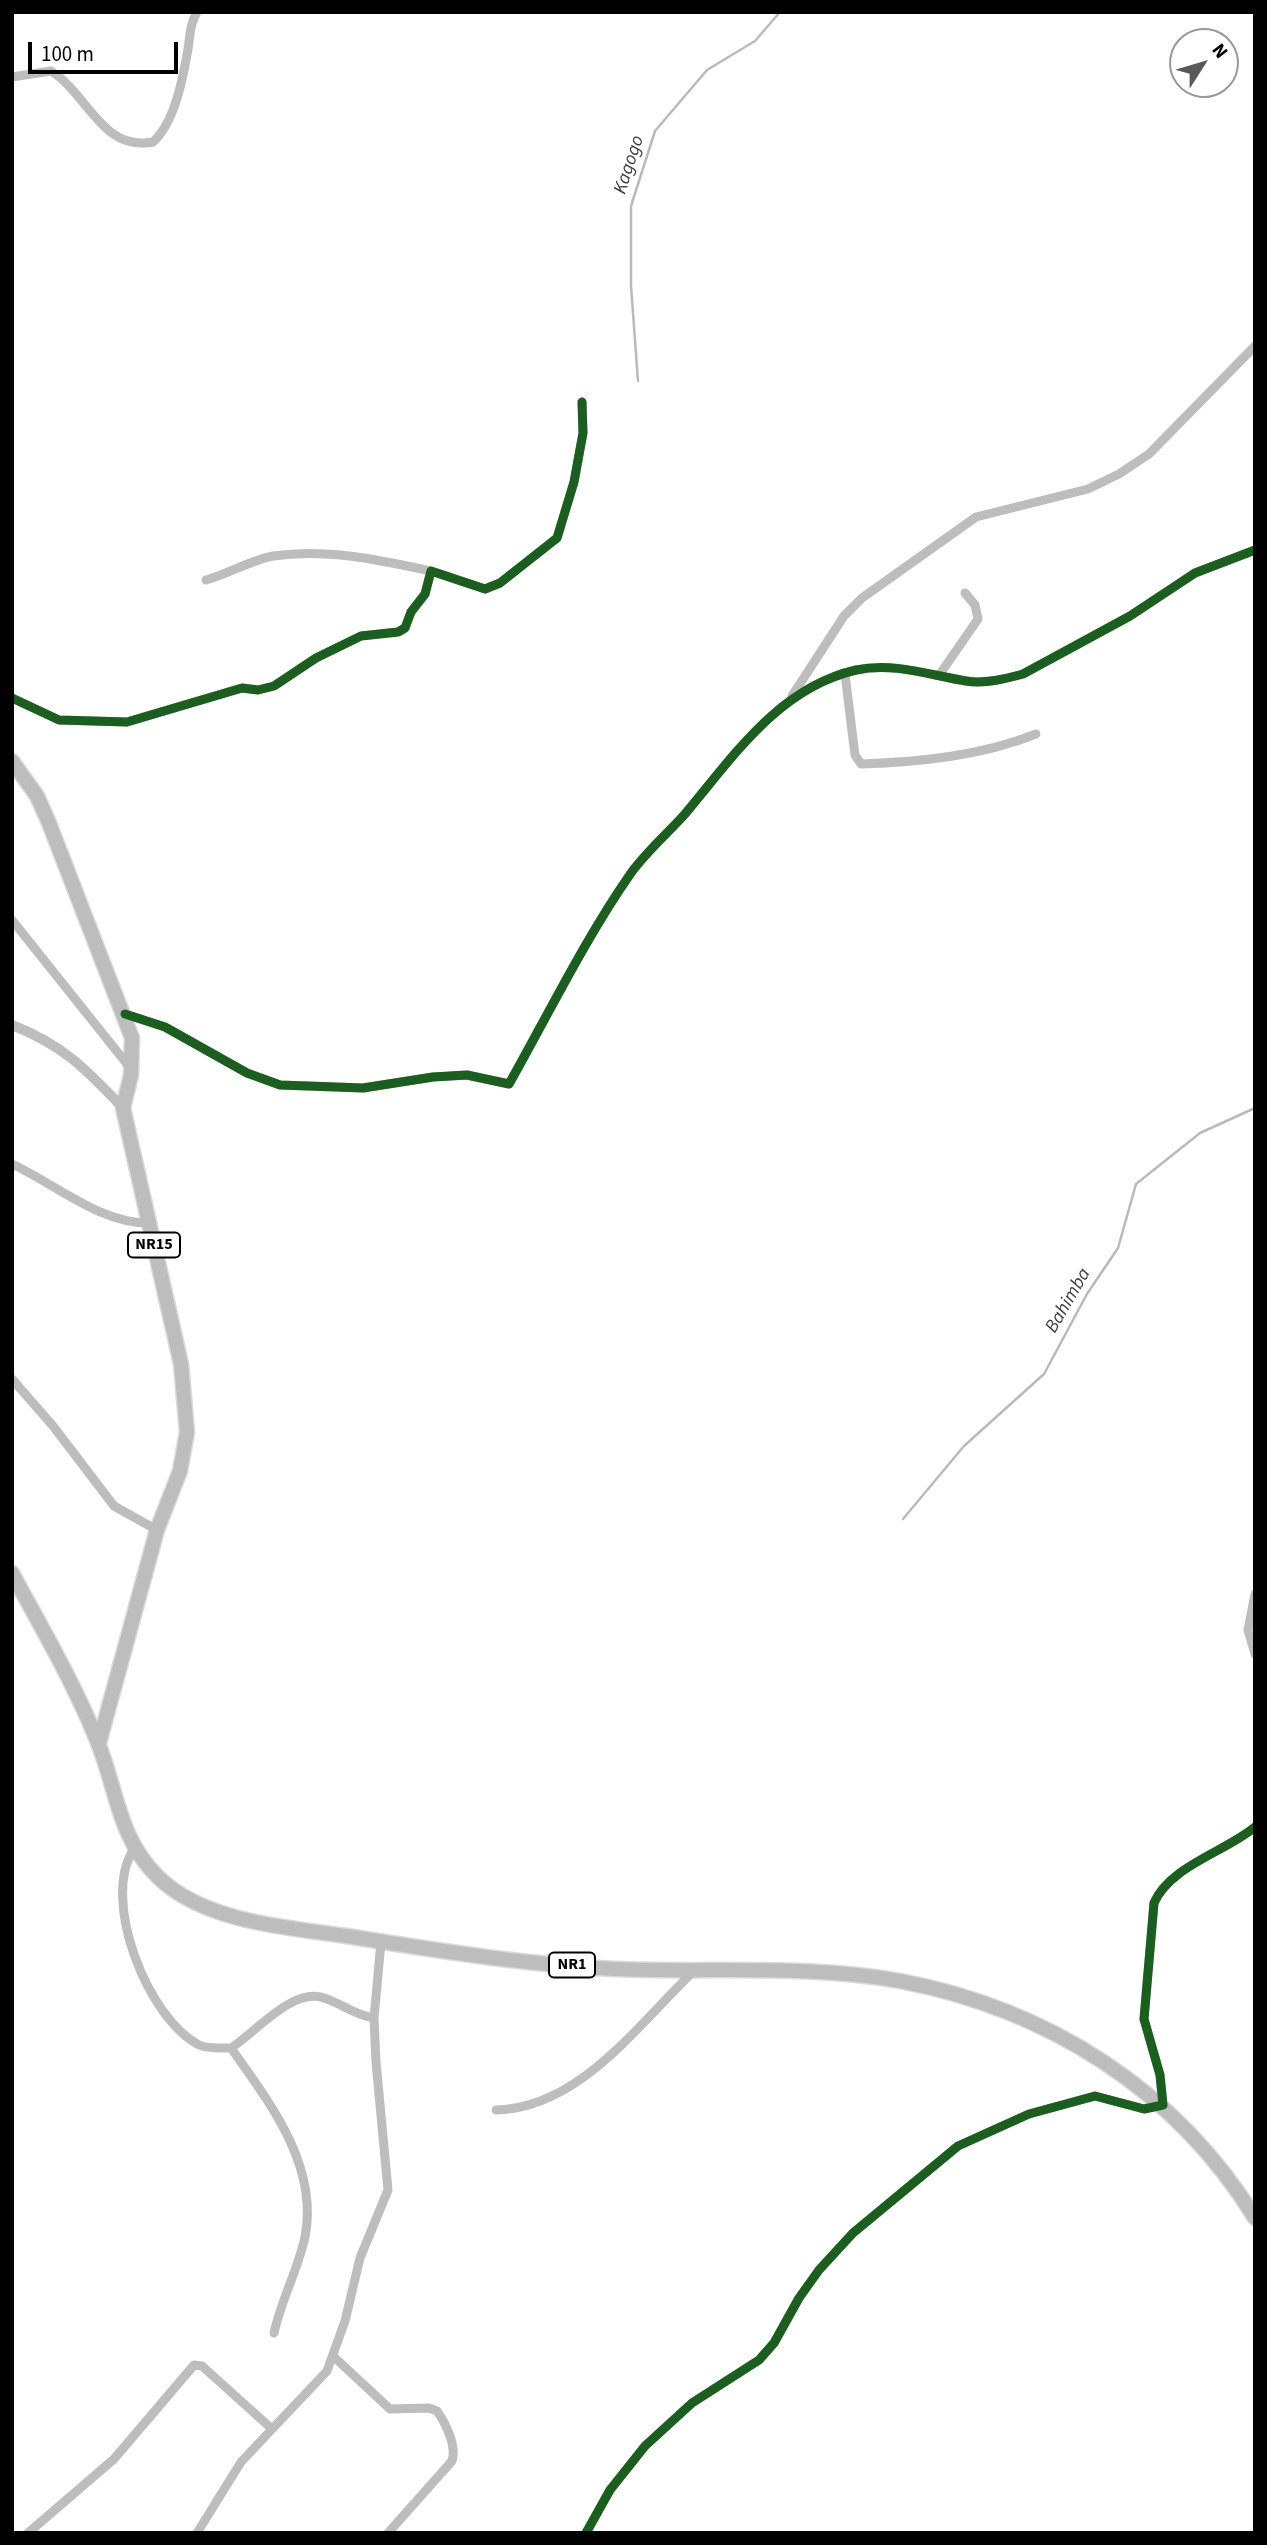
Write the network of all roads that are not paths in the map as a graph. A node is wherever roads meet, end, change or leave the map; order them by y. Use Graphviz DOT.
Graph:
graph roads {
  1 [pos="197,12"];
  2 [pos="12,77"];
  3 [pos="1255,346"];
  4 [pos="582,402"];
  5 [pos="1255,550"];
  6 [pos="431,571"];
  7 [pos="206,580"];
  8 [pos="965,593"];
  9 [pos="845,674"];
  10 [pos="940,674"];
  11 [pos="12,698"];
  12 [pos="791,698"];
  13 [pos="1036,734"];
  14 [pos="12,761"];
  15 [pos="12,920"];
  16 [pos="125,1014"];
  17 [pos="12,1024"];
  18 [pos="132,1069"];
  19 [pos="123,1108"];
  20 [pos="12,1164"];
  21 [pos="149,1223"];
  22 [pos="12,1379"];
  23 [pos="158,1530"];
  24 [pos="12,1573"];
  25 [pos="1255,1594"];
  26 [pos="1255,1654"];
  27 [pos="99,1743"];
  28 [pos="1255,1827"];
  29 [pos="134,1849"];
  30 [pos="381,1942"];
  31 [pos="694,1971"];
  32 [pos="374,2018"];
  33 [pos="232,2048"];
  34 [pos="1163,2105"];
  35 [pos="496,2110"];
  36 [pos="1255,2218"];
  37 [pos="274,2333"];
  38 [pos="334,2357"];
  39 [pos="272,2429"];
  40 [pos="28,2533"];
  41 [pos="197,2533"];
  42 [pos="388,2533"];
  43 [pos="586,2533"];
  1 -- 2 [label="street"];
  3 -- 12 [label="street"];
  4 -- 6 [label="street"];
  5 -- 10 [label="street"];
  6 -- 7 [label="street"];
  6 -- 11 [label="street"];
  8 -- 10 [label="street"];
  9 -- 10 [label="street"];
  9 -- 12 [label="street"];
  9 -- 13 [label="street"];
  12 -- 16 [label="street"];
  14 -- 16 [label="highway, NR15"];
  15 -- 18 [label="street"];
  16 -- 18 [label="highway, NR15"];
  17 -- 19 [label="street"];
  18 -- 19 [label="highway, NR15"];
  19 -- 21 [label="highway, NR15"];
  20 -- 21 [label="street"];
  21 -- 23 [label="highway, NR15"];
  22 -- 23 [label="street"];
  23 -- 27 [label="highway, NR15"];
  24 -- 27 [label="highway, NR1"];
  25 -- 26 [label="street"];
  27 -- 29 [label="highway, NR1"];
  28 -- 34 [label="street"];
  29 -- 30 [label="highway, NR1"];
  29 -- 33 [label="street"];
  30 -- 31 [label="highway, NR1"];
  30 -- 32 [label="street"];
  31 -- 34 [label="highway, NR1"];
  31 -- 35 [label="street"];
  32 -- 33 [label="street"];
  32 -- 38 [label="street"];
  33 -- 37 [label="street"];
  34 -- 36 [label="highway, NR1"];
  34 -- 43 [label="street"];
  38 -- 39 [label="street"];
  38 -- 42 [label="street"];
  39 -- 40 [label="street"];
  39 -- 41 [label="street"];
}
